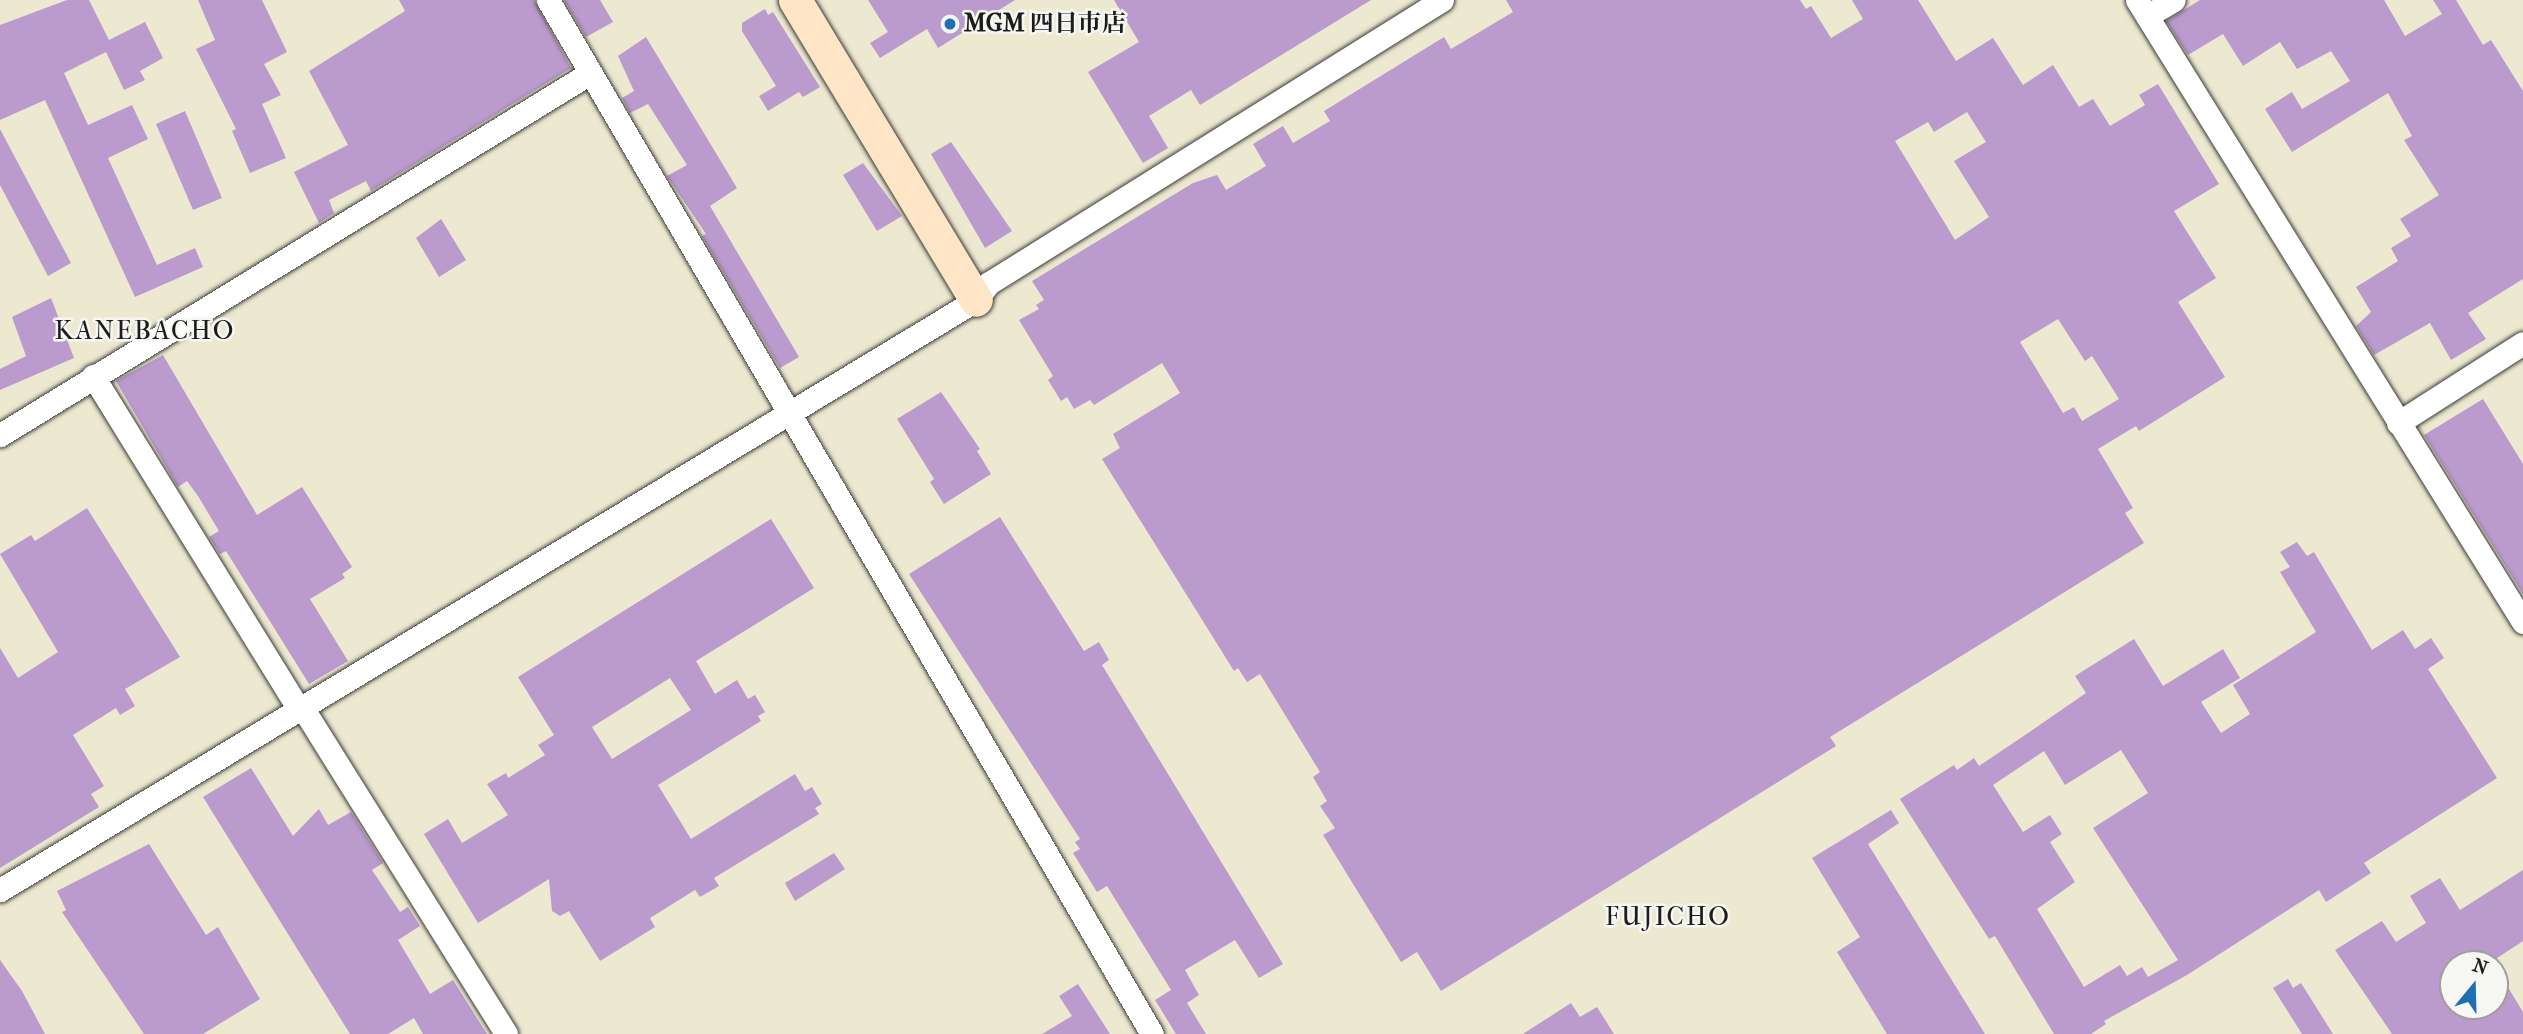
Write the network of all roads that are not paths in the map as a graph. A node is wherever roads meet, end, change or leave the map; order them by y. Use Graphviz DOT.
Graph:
graph roads {
  1 [pos="548,0"];
  2 [pos="795,0"];
  3 [pos="2175,0"];
  4 [pos="1427,4"];
  5 [pos="2142,8"];
  6 [pos="590,73"];
  7 [pos="976,300"];
  8 [pos="2523,343"];
  9 [pos="93,376"];
  10 [pos="789,413"];
  11 [pos="2398,423"];
  12 [pos="0,435"];
  13 [pos="2523,622"];
  14 [pos="301,708"];
  15 [pos="0,890"];
  16 [pos="506,1034"];
  17 [pos="1152,1034"];
  1 -- 6 [label="street"];
  2 -- 7 [label="street"];
  3 -- 5 [label="street"];
  4 -- 7 [label="street"];
  5 -- 11 [label="street"];
  6 -- 9 [label="street"];
  6 -- 10 [label="street"];
  7 -- 10 [label="street"];
  8 -- 11 [label="street"];
  9 -- 12 [label="street"];
  9 -- 14 [label="street"];
  10 -- 14 [label="street"];
  10 -- 17 [label="street"];
  11 -- 13 [label="street"];
  14 -- 15 [label="street"];
  14 -- 16 [label="street"];
}
